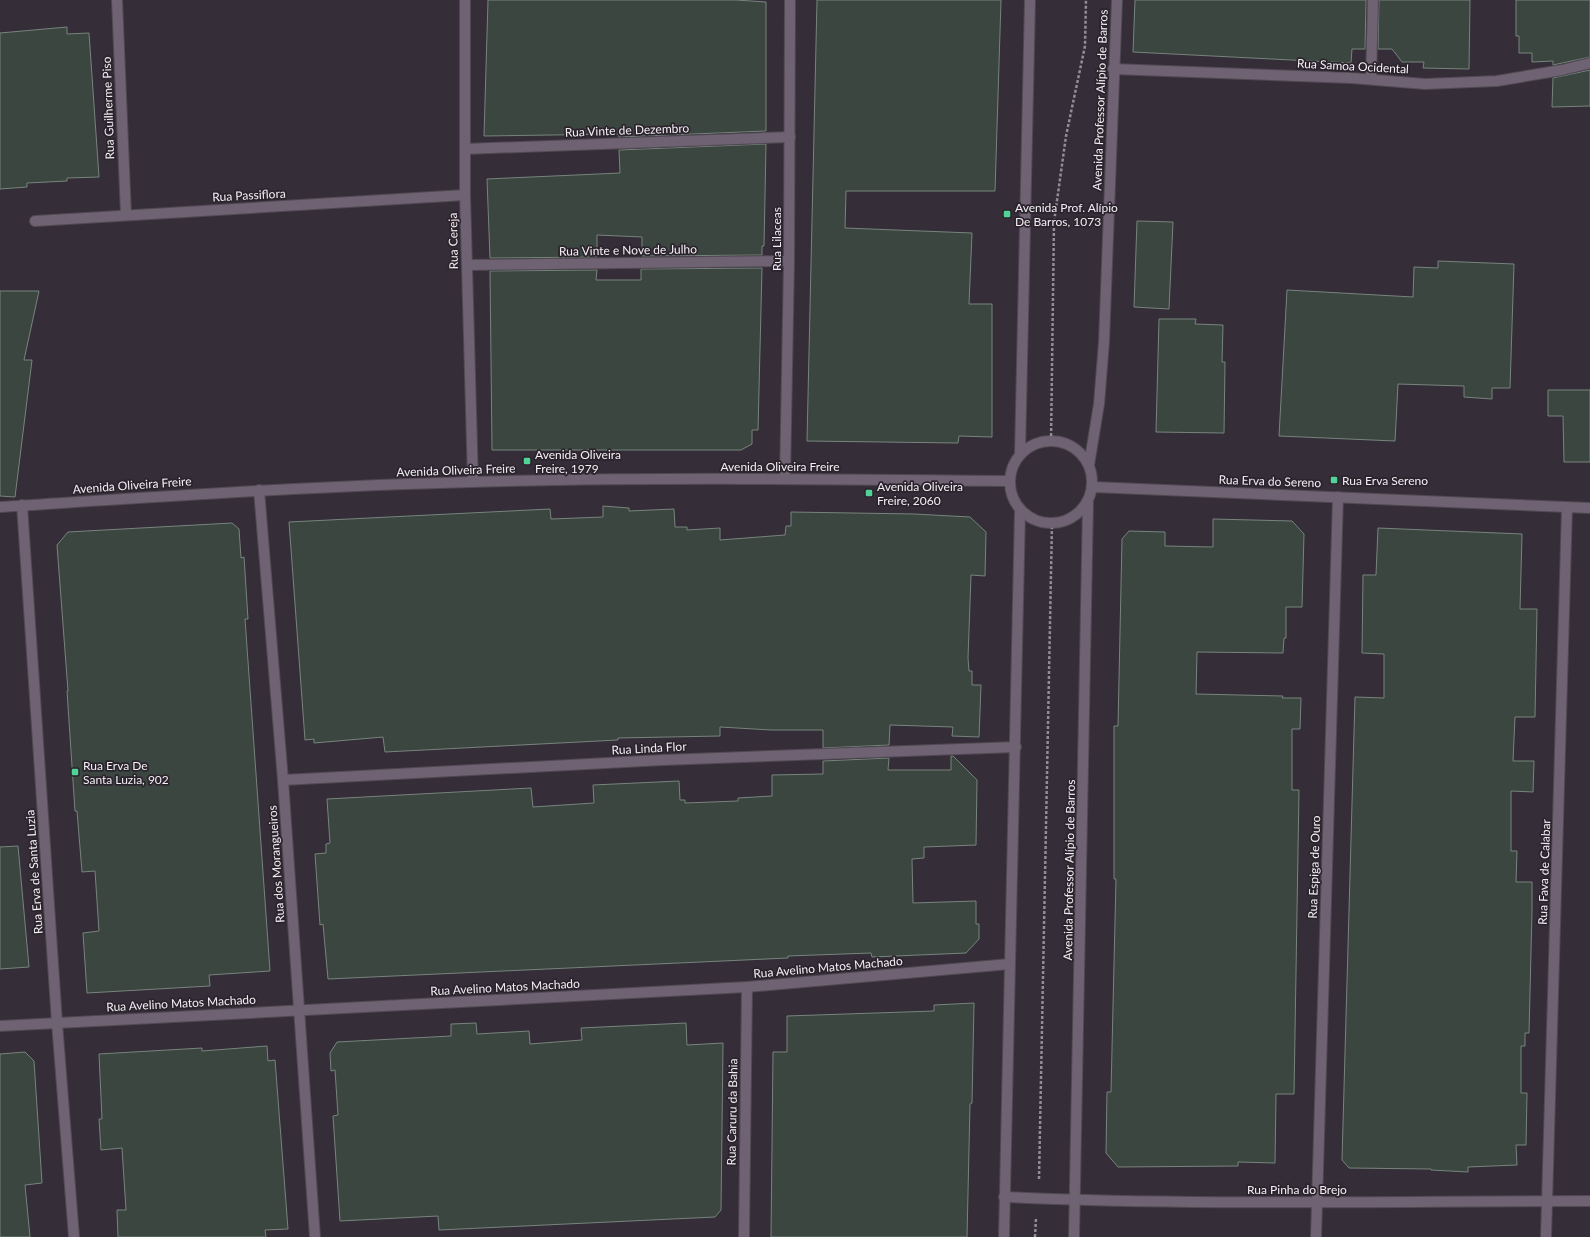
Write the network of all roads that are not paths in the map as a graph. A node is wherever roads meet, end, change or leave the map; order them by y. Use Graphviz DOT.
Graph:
graph roads {
  1 [pos="117,0"];
  2 [pos="465,0"];
  3 [pos="790,0"];
  4 [pos="1030,0"];
  5 [pos="1117,0"];
  6 [pos="1373,0"];
  7 [pos="1590,62"];
  8 [pos="1113,69"];
  9 [pos="1371,79"];
  10 [pos="790,137"];
  11 [pos="465,149"];
  12 [pos="465,195"];
  13 [pos="126,215"];
  14 [pos="35,221"];
  15 [pos="789,261"];
  16 [pos="467,265"];
  17 [pos="1020,454"];
  18 [pos="1089,465"];
  19 [pos="785,478"];
  20 [pos="1009,481"];
  21 [pos="473,482"];
  22 [pos="1093,487"];
  23 [pos="259,490"];
  24 [pos="1338,497"];
  25 [pos="1088,503"];
  26 [pos="22,506"];
  27 [pos="0,507"];
  28 [pos="1567,508"];
  29 [pos="1590,508"];
  30 [pos="1020,511"];
  31 [pos="1016,747"];
  32 [pos="283,780"];
  33 [pos="1010,964"];
  34 [pos="747,987"];
  35 [pos="300,1010"];
  36 [pos="57,1023"];
  37 [pos="0,1026"];
  38 [pos="1004,1197"];
  39 [pos="1076,1200"];
  40 [pos="1546,1201"];
  41 [pos="1590,1201"];
  42 [pos="1316,1203"];
  43 [pos="74,1237"];
  44 [pos="315,1237"];
  45 [pos="744,1237"];
  46 [pos="1004,1237"];
  47 [pos="1074,1237"];
  48 [pos="1316,1237"];
  49 [pos="1546,1237"];
  1 -- 13 [label="street, Rua Guilherme Piso"];
  2 -- 11 [label="street, Rua Cereja"];
  3 -- 10 [label="street, Rua Lilaceas"];
  4 -- 17 [label="street"];
  5 -- 8 [label="street, Avenida Professor Alípio de Barros"];
  6 -- 9 [label="street"];
  7 -- 9 [label="street, Rua Samoa Ocidental"];
  8 -- 9 [label="street, Rua Samoa Ocidental"];
  8 -- 18 [label="street, Avenida Professor Alípio de Barros"];
  10 -- 11 [label="street, Rua Vinte de Dezembro"];
  10 -- 15 [label="street, Rua Lilaceas"];
  11 -- 12 [label="street, Rua Cereja"];
  12 -- 13 [label="street, Rua Passiflora"];
  12 -- 16 [label="street, Rua Cereja"];
  13 -- 14 [label="street, Rua Passiflora"];
  15 -- 16 [label="street, Rua Vinte e Nove de Julho"];
  15 -- 19 [label="street, Rua Lilaceas"];
  16 -- 21 [label="street, Rua Cereja"];
  17 -- 18 [label="street"];
  17 -- 20 [label="street"];
  18 -- 22 [label="street"];
  19 -- 20 [label="street, Avenida Oliveira Freire"];
  19 -- 21 [label="street, Avenida Oliveira Freire"];
  20 -- 30 [label="street"];
  21 -- 23 [label="street, Avenida Oliveira Freire"];
  22 -- 24 [label="street, Rua Erva do Sereno"];
  22 -- 25 [label="street"];
  23 -- 26 [label="street, Avenida Oliveira Freire"];
  23 -- 32 [label="street, Rua dos Morangueiros"];
  24 -- 28 [label="street, Rua Erva do Sereno"];
  24 -- 42 [label="street, Rua Espiga de Ouro"];
  25 -- 30 [label="street"];
  25 -- 39 [label="street, Avenida Professor Alípio de Barros"];
  26 -- 27 [label="street, Avenida Oliveira Freire"];
  26 -- 36 [label="street, Rua Erva de Santa Luzia"];
  28 -- 29 [label="street, Rua Erva do Sereno"];
  28 -- 40 [label="street, Rua Fava de Calabar"];
  30 -- 31 [label="street"];
  31 -- 32 [label="street, Rua Linda Flor"];
  31 -- 33 [label="street"];
  32 -- 35 [label="street, Rua dos Morangueiros"];
  33 -- 34 [label="street, Rua Avelino Matos Machado"];
  33 -- 38 [label="street"];
  34 -- 35 [label="street, Rua Avelino Matos Machado"];
  34 -- 45 [label="street, Rua Caruru da Bahia"];
  35 -- 36 [label="street, Rua Avelino Matos Machado"];
  35 -- 44 [label="street, Rua dos Morangueiros"];
  36 -- 37 [label="street, Rua Avelino Matos Machado"];
  36 -- 43 [label="street, Rua Erva de Santa Luzia"];
  38 -- 39 [label="street, Rua Pinha do Brejo"];
  38 -- 46 [label="street"];
  39 -- 42 [label="street, Rua Pinha do Brejo"];
  39 -- 47 [label="street, Avenida Professor Alípio de Barros"];
  40 -- 41 [label="street, Rua Pinha do Brejo"];
  40 -- 42 [label="street, Rua Pinha do Brejo"];
  40 -- 49 [label="street, Rua Fava de Calabar"];
  42 -- 48 [label="street, Rua Espiga de Ouro"];
}
